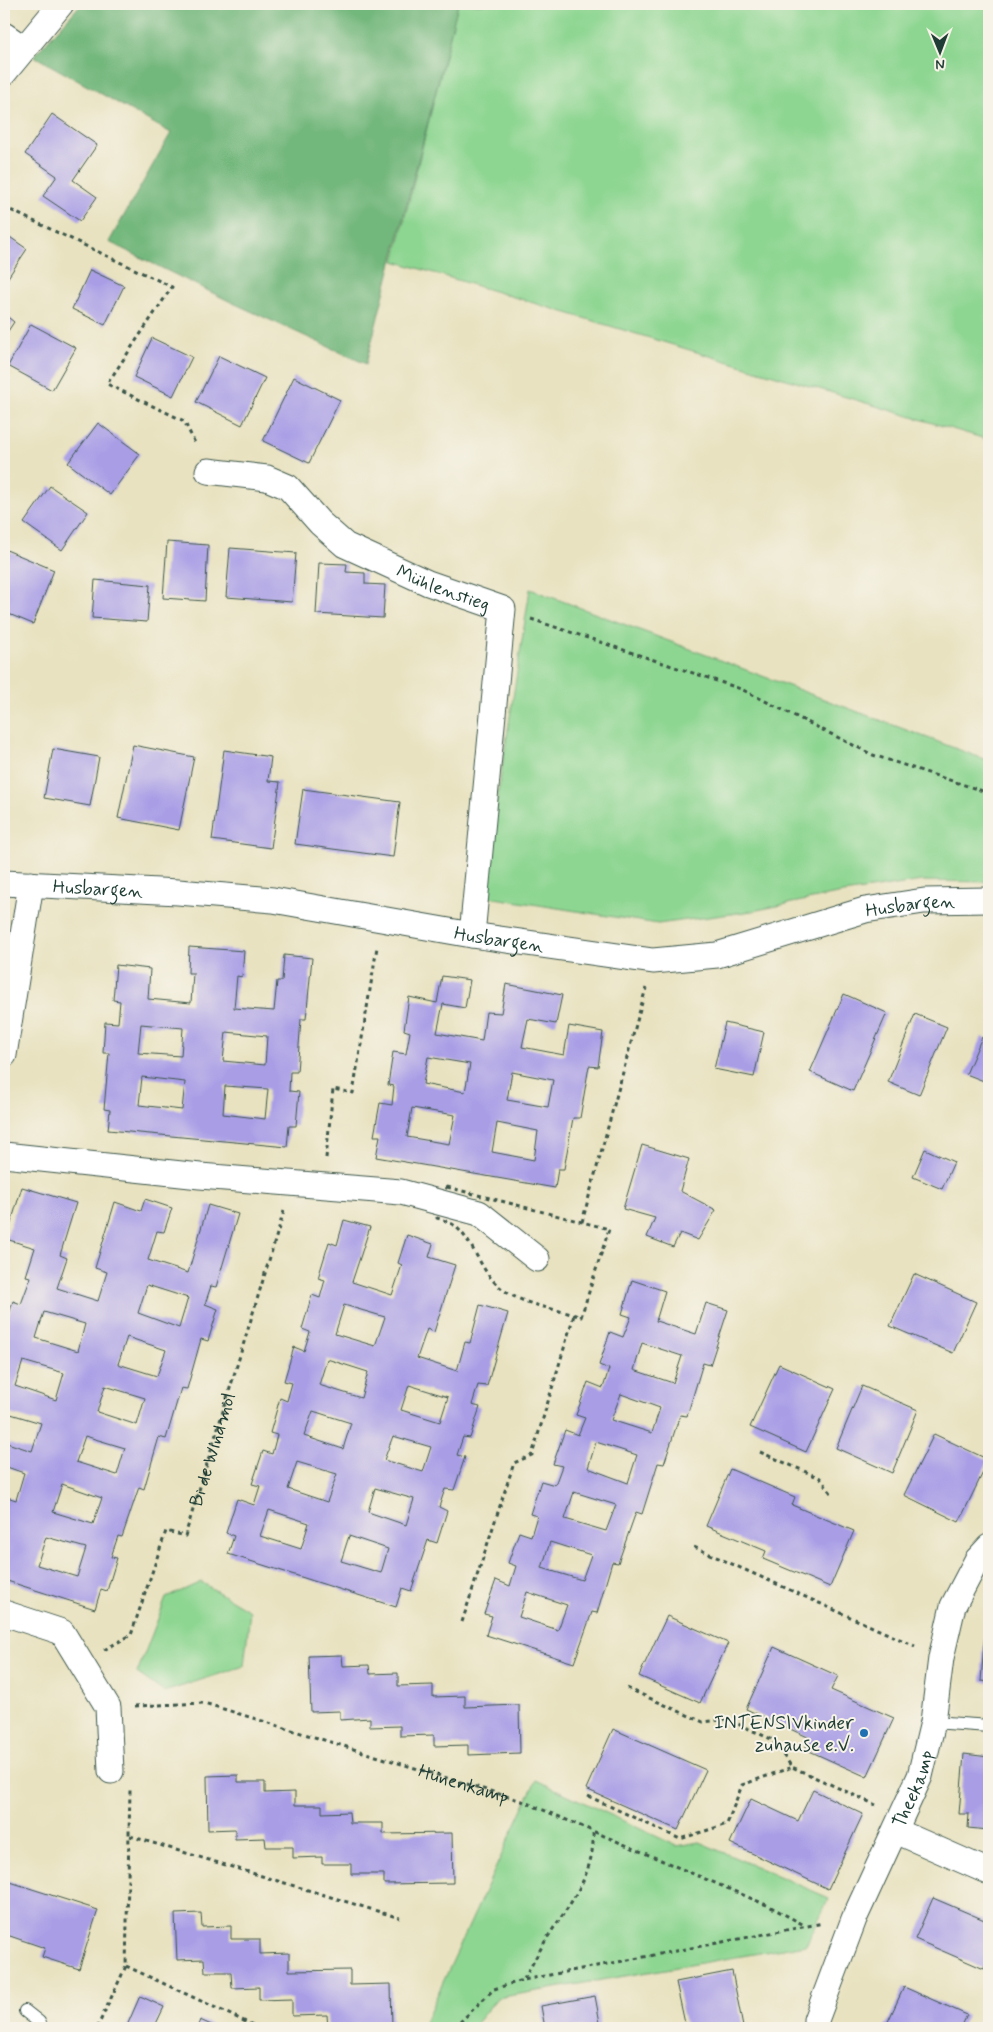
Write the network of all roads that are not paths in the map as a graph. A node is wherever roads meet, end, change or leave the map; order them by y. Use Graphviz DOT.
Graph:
graph roads {
  1 [pos="61,4"];
  2 [pos="14,41"];
  3 [pos="4,73"];
  4 [pos="208,471"];
  5 [pos="4,883"];
  6 [pos="31,884"];
  7 [pos="989,900"];
  8 [pos="472,935"];
  9 [pos="4,1055"];
  10 [pos="4,1154"];
  11 [pos="537,1259"];
  12 [pos="989,1547"];
  13 [pos="4,1612"];
  14 [pos="933,1722"];
  15 [pos="989,1726"];
  16 [pos="111,1771"];
  17 [pos="899,1824"];
  18 [pos="989,1872"];
  19 [pos="25,2011"];
  20 [pos="42,2028"];
  21 [pos="816,2028"];
  1 -- 2 [label="street"];
  2 -- 3 [label="street"];
  4 -- 8 [label="street, Mühlenstieg"];
  5 -- 6 [label="street, Husbargen"];
  6 -- 8 [label="street, Husbargen"];
  6 -- 9 [label="street"];
  7 -- 8 [label="street, Husbargen"];
  10 -- 11 [label="street"];
  12 -- 14 [label="street, Theekamp"];
  13 -- 16 [label="street"];
  14 -- 15 [label="lane"];
  14 -- 17 [label="street, Theekamp"];
  17 -- 18 [label="street"];
  17 -- 21 [label="street, Theekamp"];
  19 -- 20 [label="lane"];
}
